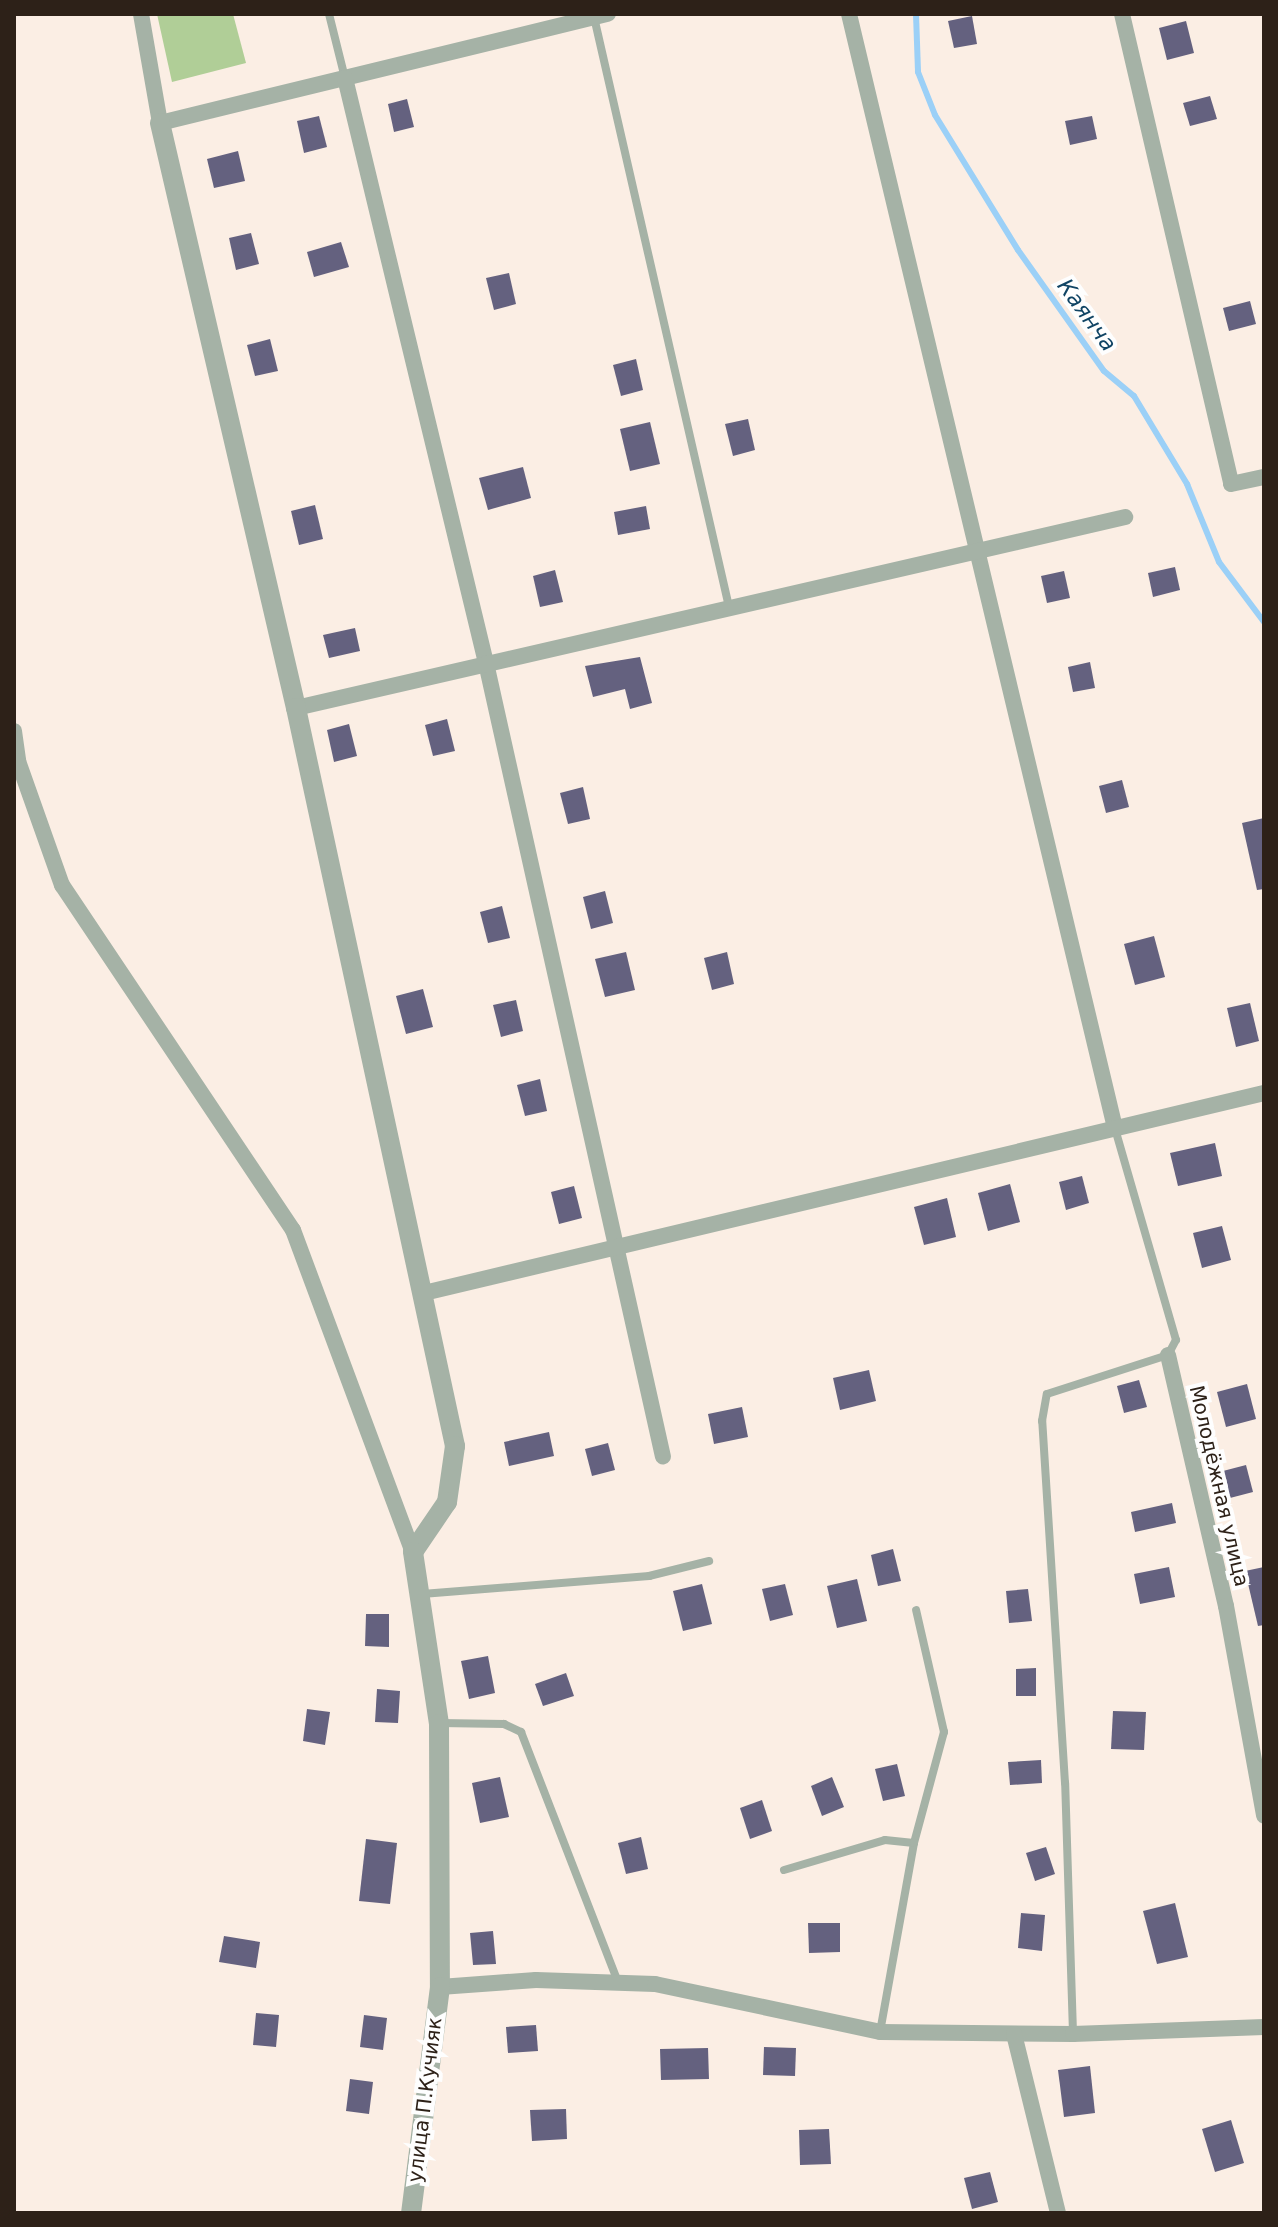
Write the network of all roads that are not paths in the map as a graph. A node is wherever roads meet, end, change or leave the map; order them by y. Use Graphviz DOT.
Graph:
graph roads {
  1 [pos="141,14"];
  2 [pos="329,14"];
  3 [pos="849,14"];
  4 [pos="1122,14"];
  5 [pos="601,16"];
  6 [pos="345,78"];
  7 [pos="160,123"];
  8 [pos="1264,477"];
  9 [pos="1125,517"];
  10 [pos="979,551"];
  11 [pos="729,607"];
  12 [pos="486,663"];
  13 [pos="296,708"];
  14 [pos="14,731"];
  15 [pos="1264,1093"];
  16 [pos="1115,1128"];
  17 [pos="620,1247"];
  18 [pos="424,1293"];
  19 [pos="1168,1355"];
  20 [pos="663,1457"];
  21 [pos="413,1552"];
  22 [pos="709,1561"];
  23 [pos="422,1594"];
  24 [pos="916,1610"];
  25 [pos="438,1722"];
  26 [pos="1264,1816"];
  27 [pos="914,1843"];
  28 [pos="784,1870"];
  29 [pos="618,1983"];
  30 [pos="440,1987"];
  31 [pos="1264,2027"];
  32 [pos="880,2032"];
  33 [pos="1014,2034"];
  34 [pos="1073,2034"];
  35 [pos="411,2213"];
  36 [pos="1058,2213"];
  1 -- 7 [label="street"];
  2 -- 6 [label="lane"];
  3 -- 10 [label="street"];
  4 -- 8 [label="street"];
  5 -- 6 [label="street"];
  5 -- 11 [label="lane"];
  6 -- 7 [label="street"];
  6 -- 12 [label="street"];
  7 -- 13 [label="street"];
  9 -- 10 [label="street"];
  10 -- 11 [label="street"];
  10 -- 16 [label="street"];
  11 -- 12 [label="street"];
  12 -- 13 [label="street"];
  12 -- 17 [label="street"];
  13 -- 18 [label="street"];
  14 -- 21 [label="street"];
  15 -- 16 [label="street"];
  16 -- 17 [label="street"];
  16 -- 19 [label="lane"];
  17 -- 18 [label="street"];
  17 -- 20 [label="street"];
  18 -- 21 [label="street"];
  19 -- 26 [label="street, Молодёжная улица"];
  19 -- 34 [label="lane"];
  21 -- 23 [label="street, улица П.Кучияк"];
  22 -- 23 [label="lane"];
  23 -- 25 [label="street, улица П.Кучияк"];
  24 -- 27 [label="lane"];
  25 -- 29 [label="lane"];
  25 -- 30 [label="street, улица П.Кучияк"];
  27 -- 28 [label="lane"];
  27 -- 32 [label="lane"];
  29 -- 30 [label="street"];
  29 -- 32 [label="street"];
  30 -- 35 [label="street, улица П.Кучияк"];
  31 -- 34 [label="street"];
  32 -- 33 [label="street"];
  33 -- 34 [label="street"];
  33 -- 36 [label="street"];
}
